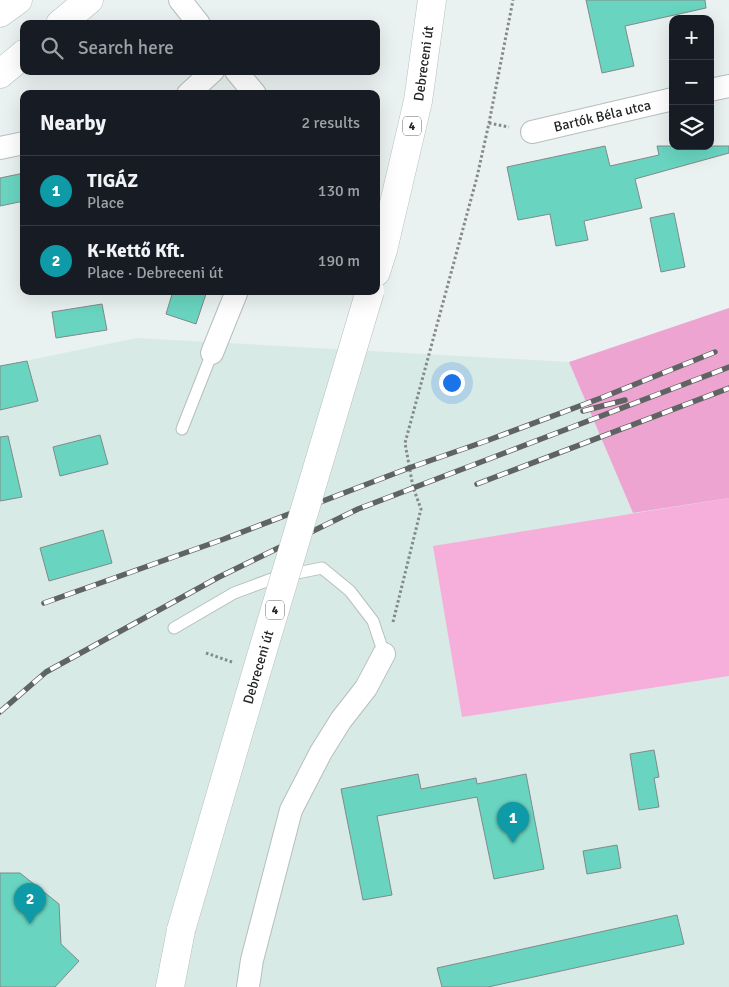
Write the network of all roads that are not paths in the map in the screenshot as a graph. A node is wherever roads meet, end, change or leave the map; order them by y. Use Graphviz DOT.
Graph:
graph roads {
  1 [pos="18,0"];
  2 [pos="89,0"];
  3 [pos="180,0"];
  4 [pos="432,0"];
  5 [pos="0,14"];
  6 [pos="65,20"];
  7 [pos="196,20"];
  8 [pos="20,57"];
  9 [pos="0,74"];
  10 [pos="209,75"];
  11 [pos="239,75"];
  12 [pos="729,86"];
  13 [pos="714,89"];
  14 [pos="192,90"];
  15 [pos="252,90"];
  16 [pos="669,100"];
  17 [pos="532,132"];
  18 [pos="20,144"];
  19 [pos="0,148"];
  20 [pos="380,261"];
  21 [pos="235,295"];
  22 [pos="369,295"];
  23 [pos="212,354"];
  24 [pos="182,429"];
  25 [pos="174,628"];
  26 [pos="384,654"];
  27 [pos="170,987"];
  28 [pos="248,987"];
  1 -- 5 [label="main road"];
  2 -- 6 [label="main road"];
  3 -- 7 [label="street"];
  4 -- 20 [label="main road, Debreceni út / 4"];
  8 -- 9 [label="main road"];
  10 -- 14 [label="street"];
  11 -- 15 [label="street"];
  12 -- 13 [label="street"];
  16 -- 17 [label="street, Bartók Béla utca"];
  18 -- 19 [label="street"];
  21 -- 23 [label="street"];
  22 -- 27 [label="main road, Debreceni út / 4, bridge"];
  23 -- 24 [label="lane"];
  25 -- 26 [label="lane"];
  26 -- 28 [label="street"];
}
